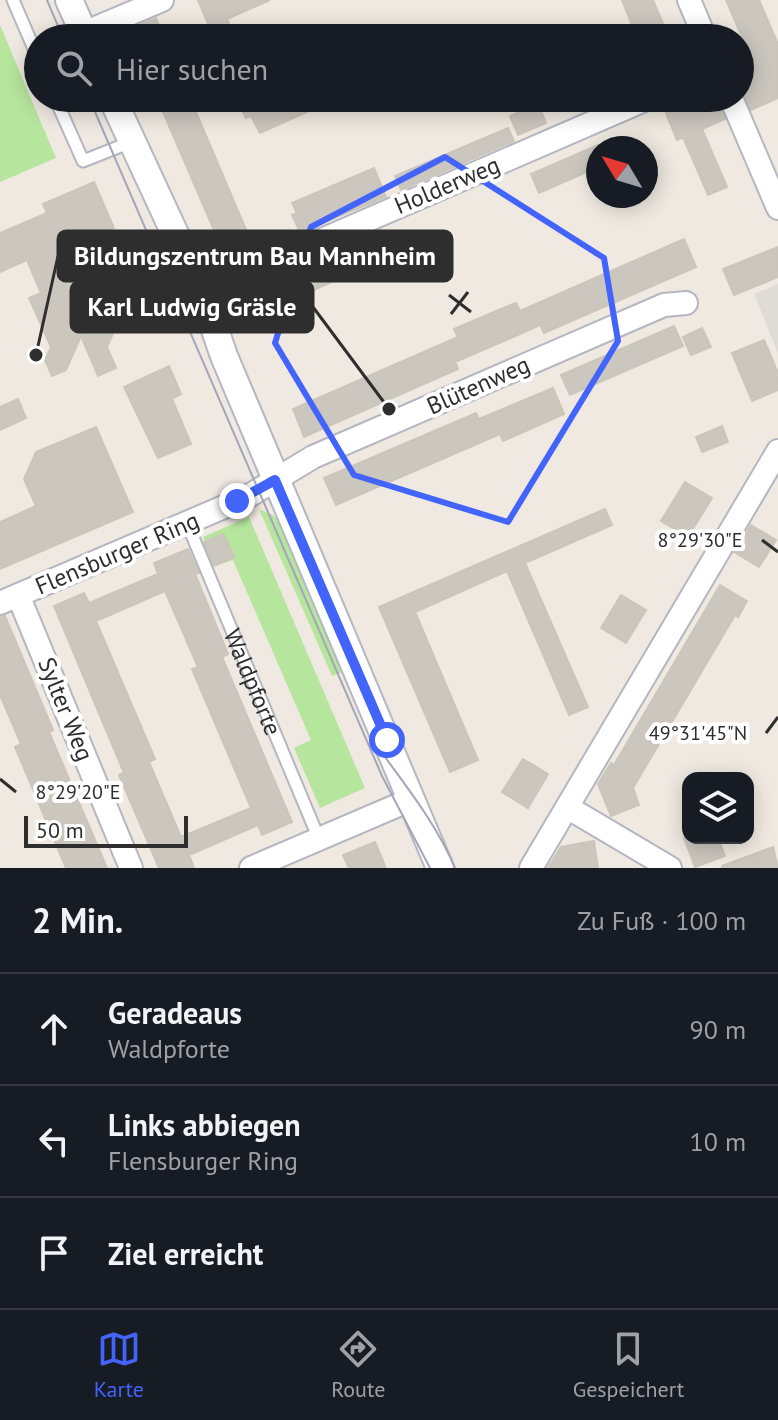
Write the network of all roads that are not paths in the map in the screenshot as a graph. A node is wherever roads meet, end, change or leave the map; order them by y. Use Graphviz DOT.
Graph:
graph roads {
  1 [pos="13,0"];
  2 [pos="69,0"];
  3 [pos="162,0"];
  4 [pos="689,0"];
  5 [pos="80,24"];
  6 [pos="111,24"];
  7 [pos="699,24"];
  8 [pos="24,26"];
  9 [pos="61,112"];
  10 [pos="118,112"];
  11 [pos="617,112"];
  12 [pos="737,112"];
  13 [pos="131,142"];
  14 [pos="778,208"];
  15 [pos="202,292"];
  16 [pos="686,303"];
  17 [pos="778,451"];
  18 [pos="275,480"];
  19 [pos="187,523"];
  20 [pos="9,599"];
  21 [pos="410,800"];
  22 [pos="567,807"];
  23 [pos="319,839"];
  24 [pos="131,868"];
  25 [pos="251,868"];
  26 [pos="440,868"];
  27 [pos="531,868"];
  28 [pos="670,868"];
  1 -- 8 [label="lane"];
  2 -- 5 [label="street"];
  3 -- 6 [label="street"];
  4 -- 7 [label="street"];
  9 -- 13 [label="lane"];
  10 -- 13 [label="street"];
  11 -- 15 [label="street, Holderweg"];
  12 -- 14 [label="street"];
  13 -- 15 [label="street"];
  15 -- 18 [label="street"];
  16 -- 18 [label="street, Blütenweg"];
  17 -- 22 [label="street"];
  18 -- 19 [label="street, Flensburger Ring"];
  18 -- 21 [label="street"];
  19 -- 20 [label="street, Flensburger Ring"];
  19 -- 23 [label="lane, Waldpforte"];
  20 -- 24 [label="street, Sylter Weg"];
  21 -- 23 [label="street"];
  21 -- 26 [label="street"];
  22 -- 27 [label="street"];
  22 -- 28 [label="street"];
  23 -- 25 [label="street"];
}
